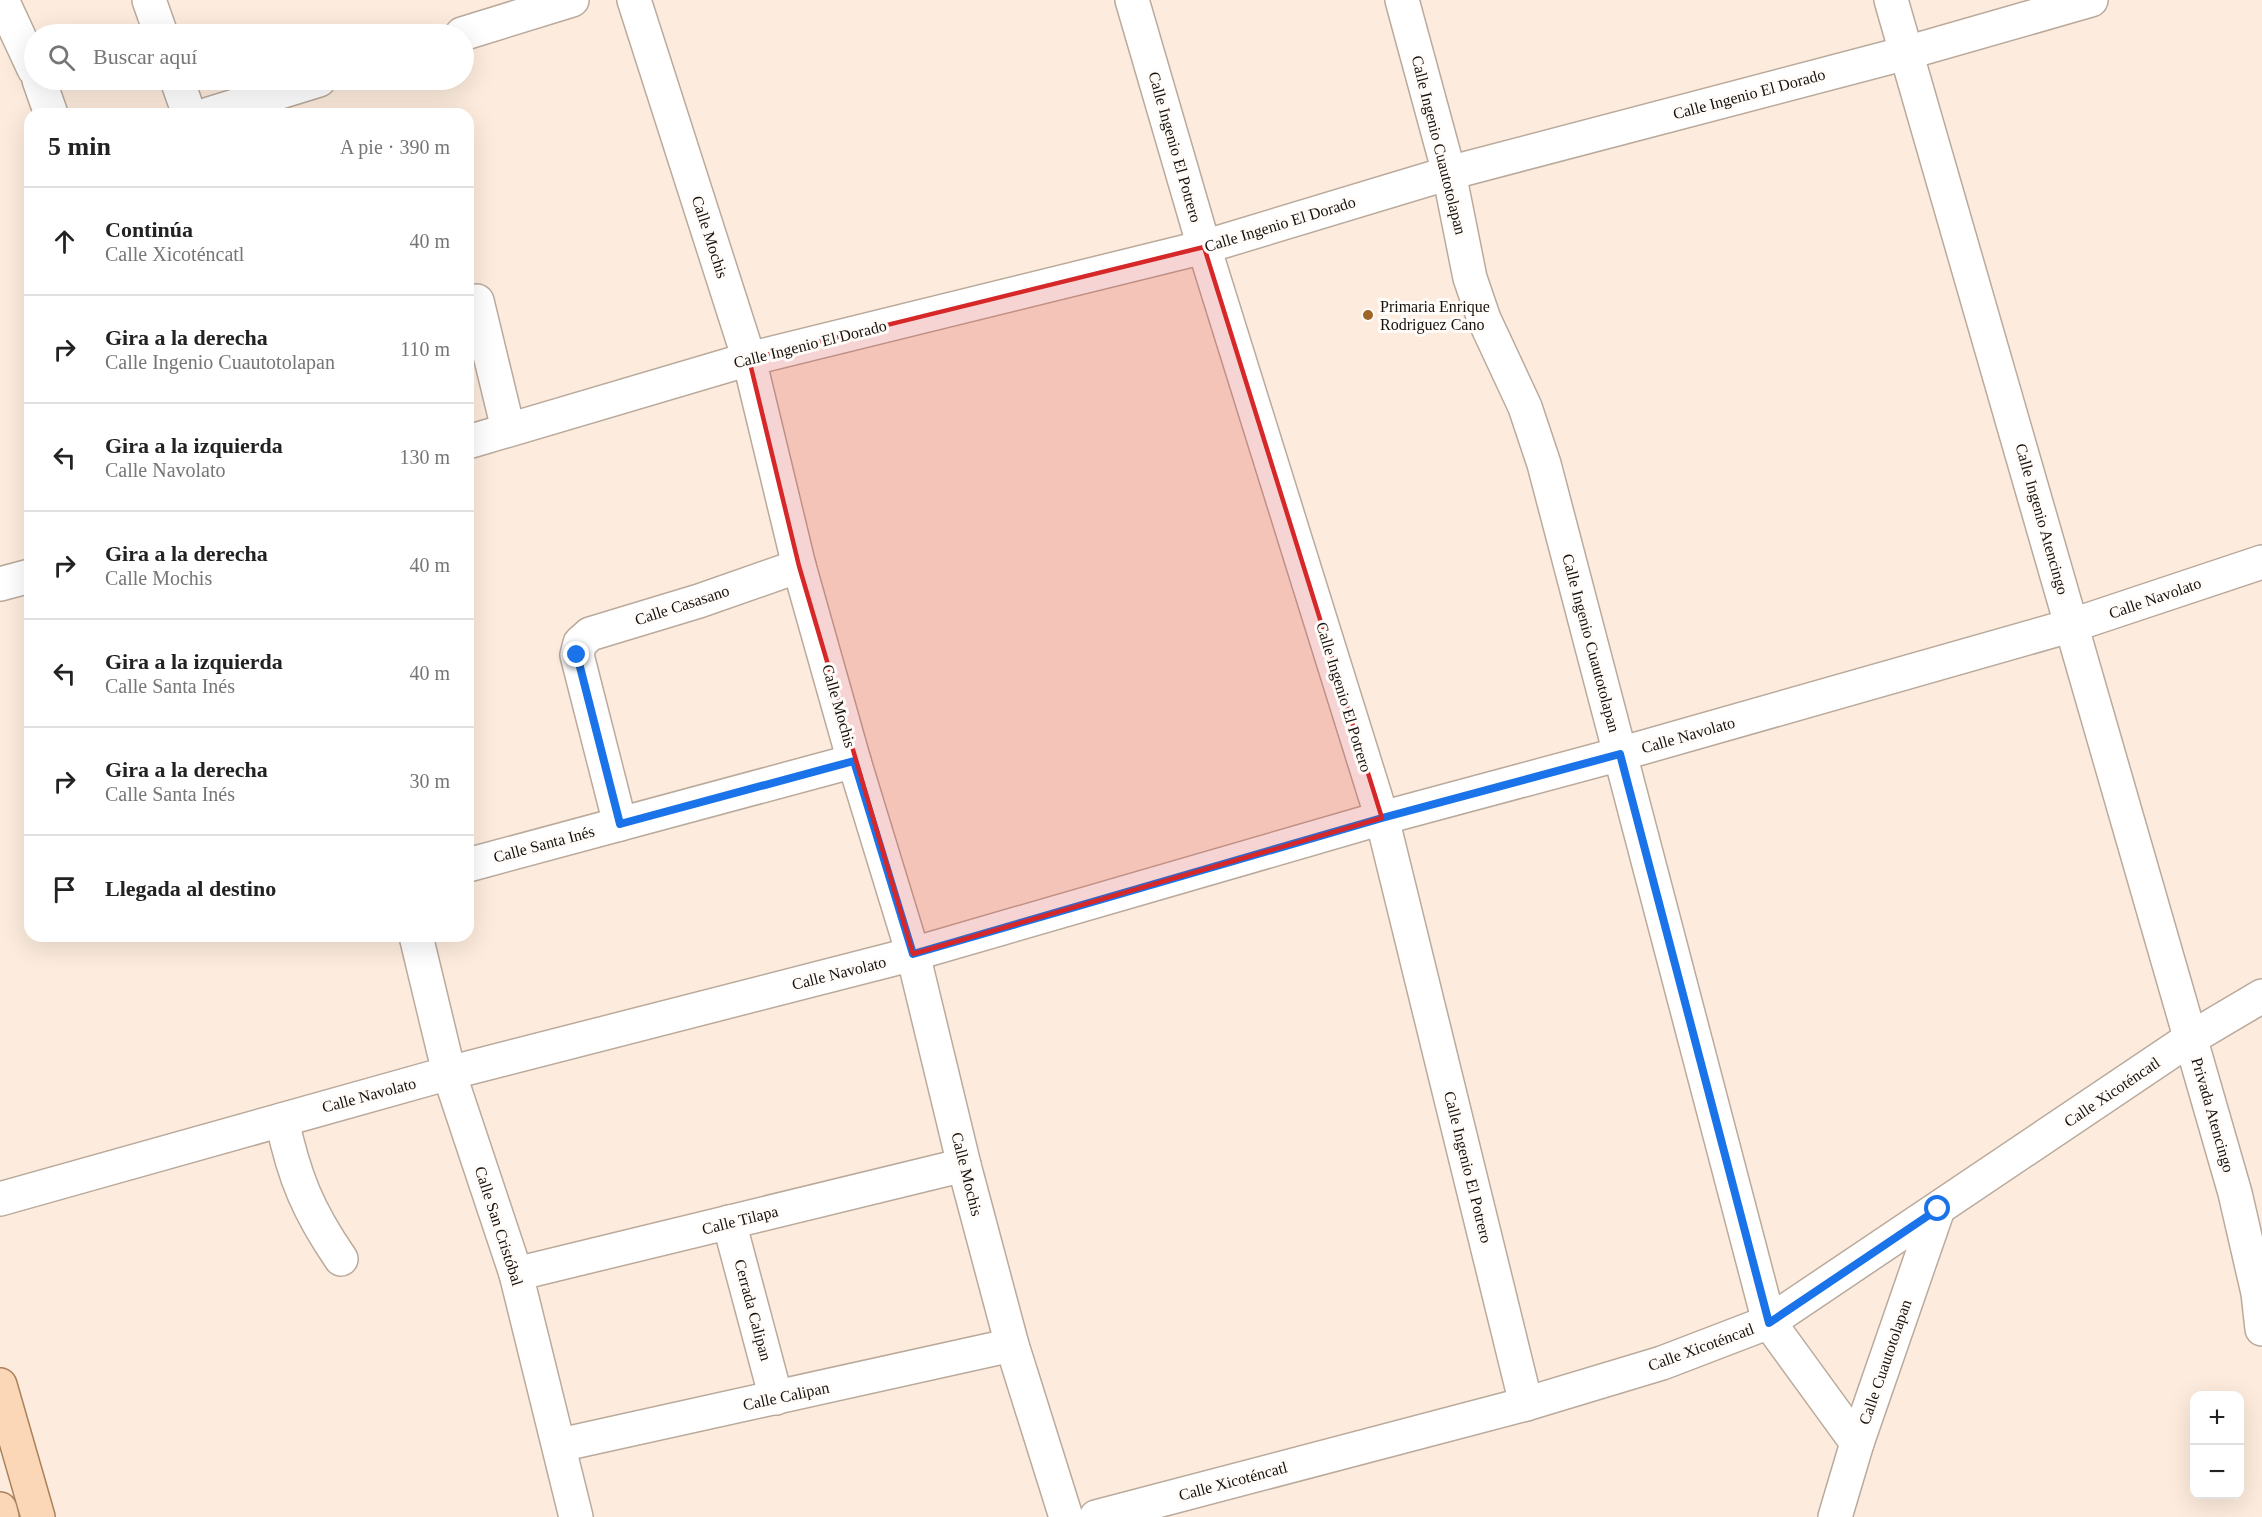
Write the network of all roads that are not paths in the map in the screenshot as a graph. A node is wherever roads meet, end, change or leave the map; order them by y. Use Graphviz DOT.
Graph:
graph roads {
  1 [pos="2,0"];
  2 [pos="149,0"];
  3 [pos="572,0"];
  4 [pos="634,0"];
  5 [pos="1132,0"];
  6 [pos="1402,0"];
  7 [pos="1892,0"];
  8 [pos="2091,0"];
  9 [pos="157,24"];
  10 [pos="474,30"];
  11 [pos="24,47"];
  12 [pos="1906,53"];
  13 [pos="43,90"];
  14 [pos="181,90"];
  15 [pos="287,90"];
  16 [pos="49,108"];
  17 [pos="187,108"];
  18 [pos="228,108"];
  19 [pos="1449,173"];
  20 [pos="1204,247"];
  21 [pos="477,301"];
  22 [pos="749,358"];
  23 [pos="508,429"];
  24 [pos="474,440"];
  25 [pos="2262,562"];
  26 [pos="799,566"];
  27 [pos="24,578"];
  28 [pos="0,584"];
  29 [pos="2073,625"];
  30 [pos="1620,754"];
  31 [pos="854,761"];
  32 [pos="1382,818"];
  33 [pos="620,824"];
  34 [pos="474,863"];
  35 [pos="417,942"];
  36 [pos="913,954"];
  37 [pos="2262,996"];
  38 [pos="2192,1038"];
  39 [pos="449,1073"];
  40 [pos="282,1120"];
  41 [pos="964,1165"];
  42 [pos="2248,1196"];
  43 [pos="0,1199"];
  44 [pos="1938,1209"];
  45 [pos="729,1222"];
  46 [pos="341,1259"];
  47 [pos="516,1274"];
  48 [pos="1769,1323"];
  49 [pos="2262,1329"];
  50 [pos="1012,1346"];
  51 [pos="0,1385"];
  52 [pos="776,1398"];
  53 [pos="1526,1404"];
  54 [pos="1857,1443"];
  55 [pos="560,1445"];
  56 [pos="0,1509"];
  57 [pos="2,1517"];
  58 [pos="38,1517"];
  59 [pos="576,1517"];
  60 [pos="1066,1517"];
  61 [pos="1096,1517"];
  62 [pos="1835,1517"];
  1 -- 11 [label="street"];
  2 -- 9 [label="street"];
  3 -- 10 [label="street"];
  4 -- 22 [label="street, Calle Mochis"];
  5 -- 20 [label="street, Calle Ingenio El Potrero"];
  6 -- 19 [label="street, Calle Ingenio Cuautotolapan"];
  7 -- 12 [label="street, Calle Ingenio Atencingo"];
  8 -- 12 [label="street, Calle Ingenio El Dorado"];
  12 -- 19 [label="street, Calle Ingenio El Dorado"];
  12 -- 29 [label="street, Calle Ingenio Atencingo"];
  13 -- 16 [label="street"];
  14 -- 17 [label="street"];
  15 -- 18 [label="street"];
  19 -- 20 [label="street, Calle Ingenio El Dorado"];
  19 -- 30 [label="street, Calle Ingenio Cuautotolapan"];
  20 -- 22 [label="street, Calle Ingenio El Dorado"];
  20 -- 32 [label="street, Calle Ingenio El Potrero"];
  21 -- 23 [label="street"];
  22 -- 23 [label="street, Calle Ingenio El Dorado"];
  22 -- 26 [label="street, Calle Mochis"];
  23 -- 24 [label="street, Calle Ingenio El Dorado"];
  25 -- 29 [label="street, Calle Navolato"];
  26 -- 31 [label="street, Calle Mochis"];
  26 -- 33 [label="street, Calle Casasano"];
  27 -- 28 [label="street"];
  29 -- 30 [label="street, Calle Navolato"];
  29 -- 38 [label="street, Calle Ingenio Atencingo"];
  30 -- 32 [label="street, Calle Navolato"];
  30 -- 48 [label="street, Calle Ingenio Cuautotolapan"];
  31 -- 33 [label="street, Calle Santa Inés"];
  31 -- 36 [label="street, Calle Mochis"];
  32 -- 36 [label="street, Calle Navolato"];
  32 -- 53 [label="street, Calle Ingenio El Potrero"];
  33 -- 34 [label="street, Calle Santa Inés"];
  35 -- 39 [label="street, Calle San Cristóbal"];
  36 -- 39 [label="street, Calle Navolato"];
  36 -- 41 [label="street, Calle Mochis"];
  37 -- 38 [label="street, Calle Xicoténcatl"];
  38 -- 42 [label="street, Privada Atencingo"];
  38 -- 44 [label="street, Calle Xicoténcatl"];
  39 -- 40 [label="street, Calle Navolato"];
  39 -- 47 [label="street, Calle San Cristóbal"];
  40 -- 43 [label="street, Calle Navolato"];
  40 -- 46 [label="street"];
  41 -- 45 [label="street, Calle Tilapa"];
  41 -- 50 [label="street, Calle Mochis"];
  42 -- 49 [label="street, Privada Atencingo"];
  44 -- 48 [label="street, Calle Xicoténcatl"];
  44 -- 54 [label="street, Calle Cuautotolapan"];
  45 -- 47 [label="street, Calle Tilapa"];
  45 -- 52 [label="street, Cerrada Calipan"];
  47 -- 55 [label="street, Calle San Cristóbal"];
  48 -- 53 [label="street, Calle Xicoténcatl"];
  48 -- 54 [label="street, Calle Ingenio Cuautotolapan"];
  50 -- 52 [label="street, Calle Calipan"];
  50 -- 60 [label="street, Calle Mochis"];
  51 -- 58 [label="main road"];
  52 -- 55 [label="street, Calle Calipan"];
  53 -- 61 [label="street, Calle Xicoténcatl"];
  54 -- 62 [label="street, Calle Cuautotolapan"];
  55 -- 59 [label="street, Calle San Cristóbal"];
  56 -- 57 [label="main road"];
}
